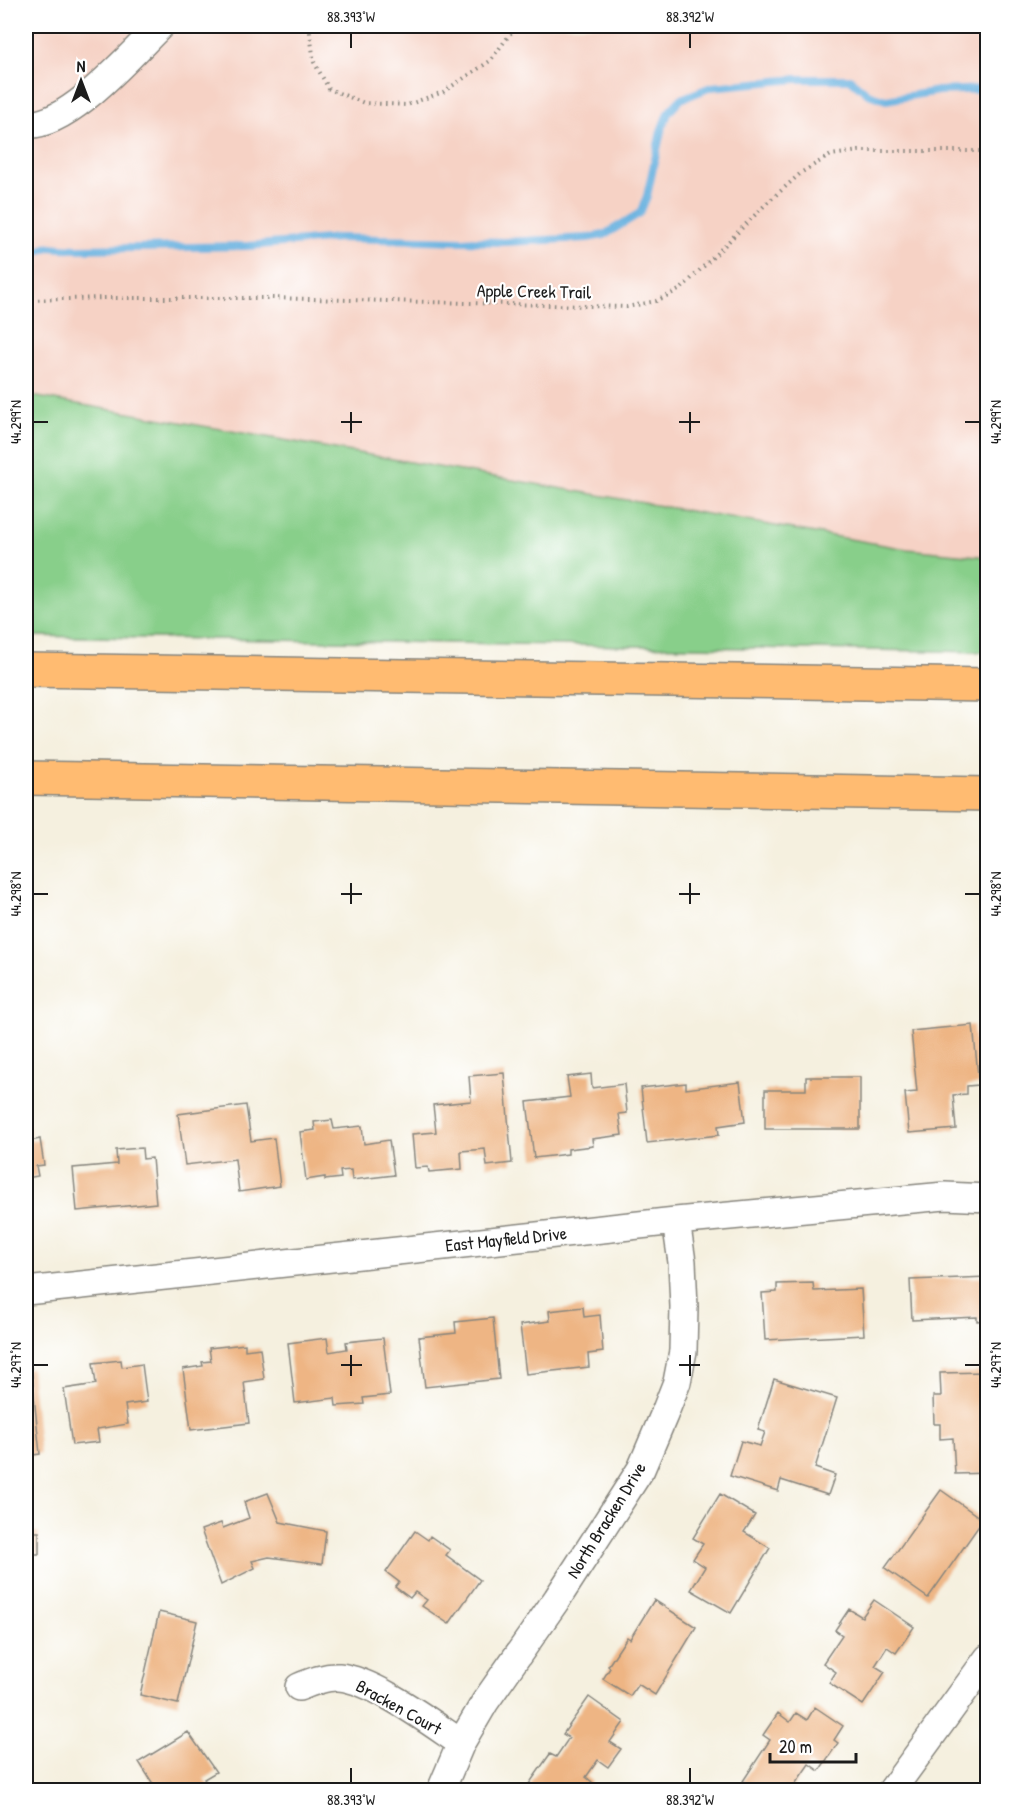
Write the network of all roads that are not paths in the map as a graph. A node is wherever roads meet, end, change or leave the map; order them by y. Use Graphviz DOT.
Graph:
graph roads {
  1 [pos="160,26"];
  2 [pos="26,124"];
  3 [pos="26,670"];
  4 [pos="987,685"];
  5 [pos="26,778"];
  6 [pos="987,794"];
  7 [pos="987,1198"];
  8 [pos="676,1221"];
  9 [pos="26,1291"];
  10 [pos="987,1658"];
  11 [pos="299,1687"];
  12 [pos="461,1743"];
  13 [pos="441,1791"];
  14 [pos="892,1791"];
  1 -- 2 [label="street"];
  3 -- 4 [label="highway"];
  5 -- 6 [label="highway"];
  7 -- 8 [label="street, East Mayfield Drive"];
  8 -- 9 [label="street, East Mayfield Drive"];
  8 -- 12 [label="street, North Bracken Drive"];
  10 -- 14 [label="street"];
  11 -- 12 [label="street, Bracken Court"];
  12 -- 13 [label="street, North Bracken Drive"];
}
